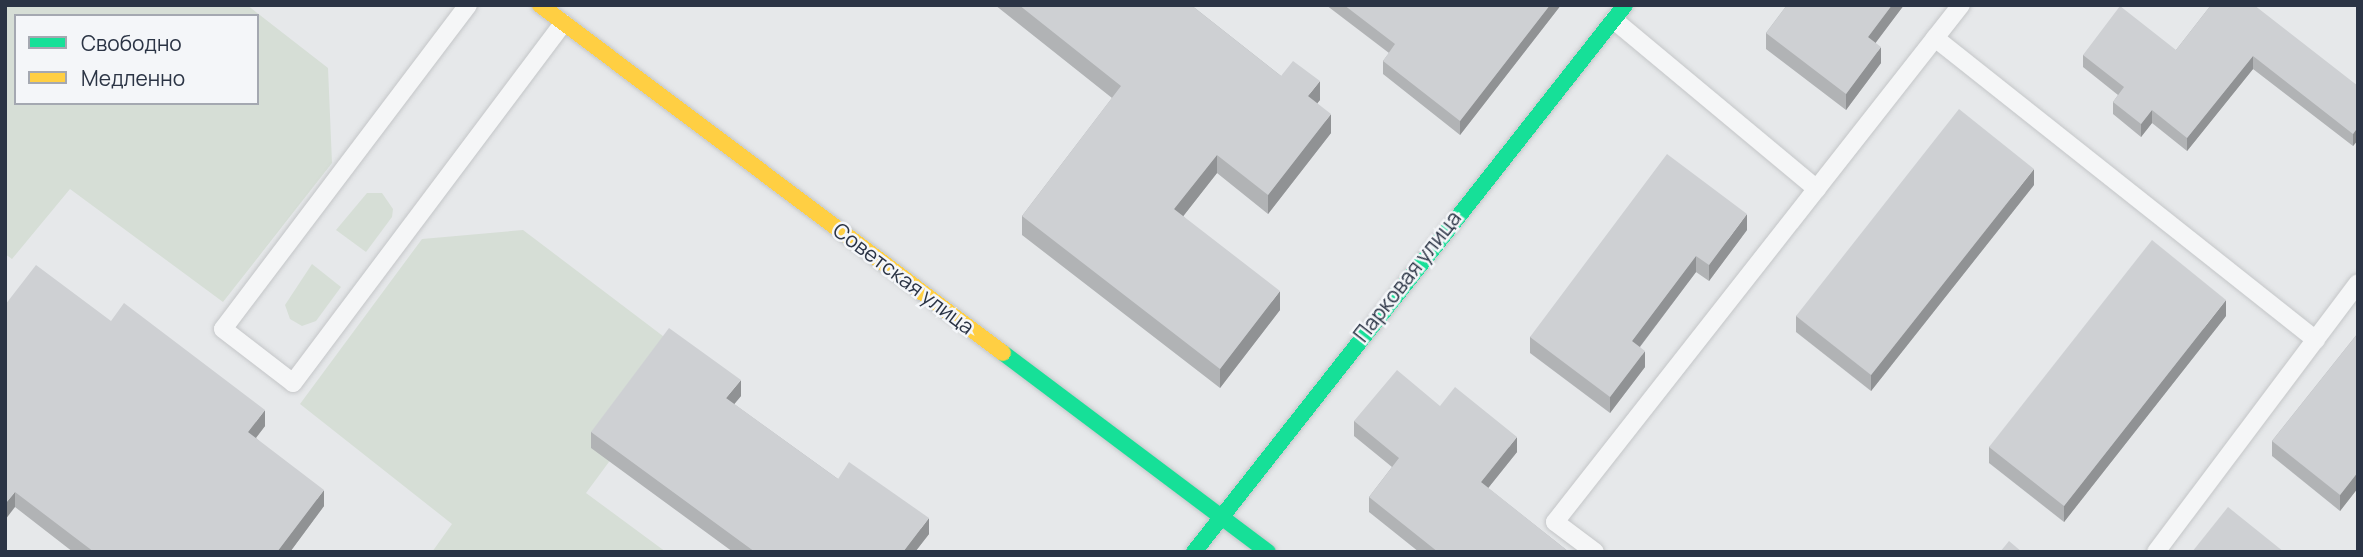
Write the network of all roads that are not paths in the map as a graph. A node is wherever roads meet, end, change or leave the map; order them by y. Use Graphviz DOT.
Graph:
graph roads {
  1 [pos="468,5"];
  2 [pos="540,5"];
  3 [pos="1626,5"];
  4 [pos="1961,5"];
  5 [pos="1614,20"];
  6 [pos="563,23"];
  7 [pos="1935,38"];
  8 [pos="1817,188"];
  9 [pos="2358,284"];
  10 [pos="2316,340"];
  11 [pos="1222,516"];
  12 [pos="1194,552"];
  13 [pos="1268,552"];
  14 [pos="1595,552"];
  15 [pos="2156,552"];
  1 -- 6 [label="lane"];
  2 -- 6 [label="street, Советская улица"];
  3 -- 5 [label="street, Парковая улица"];
  4 -- 7 [label="lane"];
  5 -- 8 [label="lane"];
  5 -- 11 [label="street, Парковая улица"];
  6 -- 11 [label="street, Советская улица"];
  7 -- 8 [label="lane"];
  7 -- 10 [label="lane"];
  8 -- 14 [label="lane"];
  9 -- 10 [label="lane"];
  10 -- 15 [label="lane"];
  11 -- 12 [label="street, Парковая улица"];
  11 -- 13 [label="street, Советская улица"];
}
